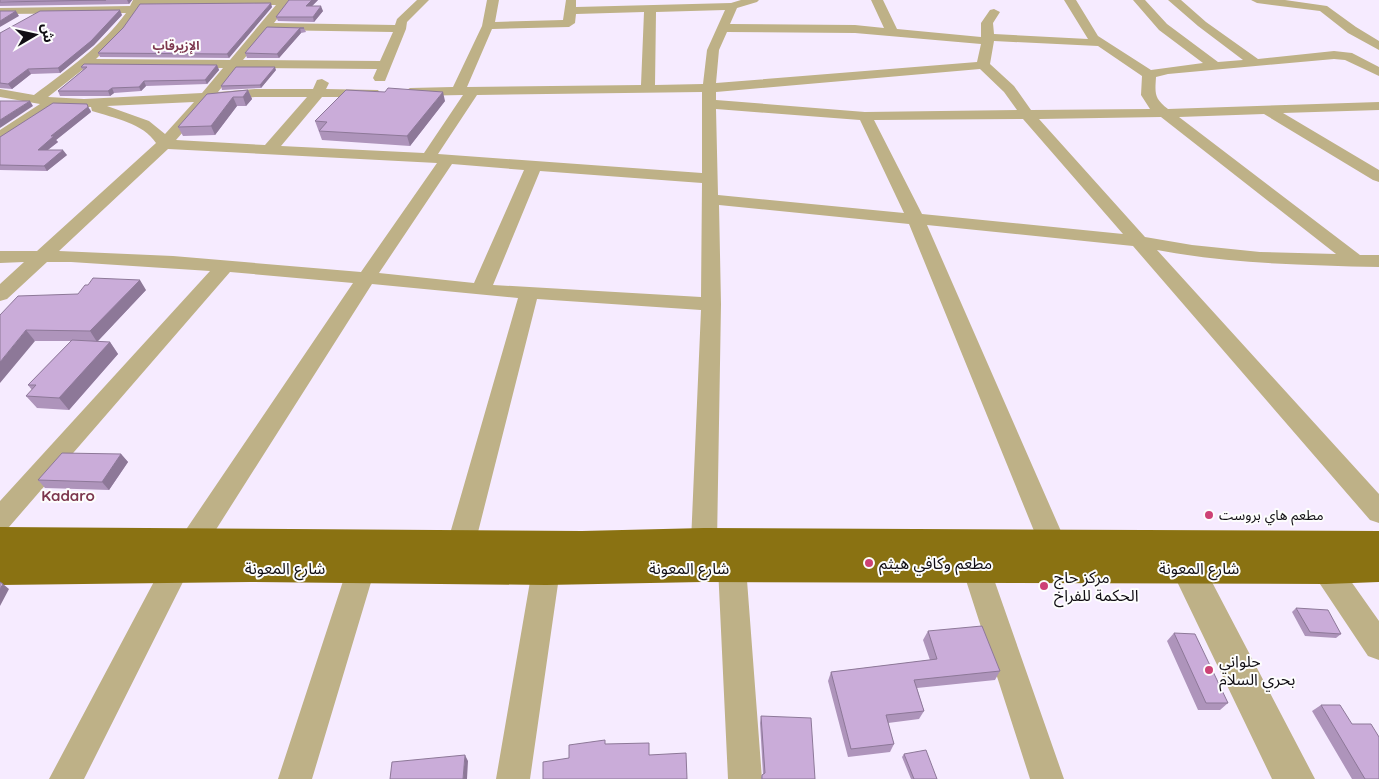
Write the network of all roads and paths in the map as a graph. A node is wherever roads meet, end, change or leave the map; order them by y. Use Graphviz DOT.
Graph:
graph roads {
  1 [pos="58,0"];
  2 [pos="423,0"];
  3 [pos="493,0"];
  4 [pos="753,0"];
  5 [pos="877,0"];
  6 [pos="1070,0"];
  7 [pos="1139,0"];
  8 [pos="1174,0"];
  9 [pos="1257,0"];
  10 [pos="286,1"];
  11 [pos="137,4"];
  12 [pos="688,4"];
  13 [pos="571,6"];
  14 [pos="732,6"];
  15 [pos="650,10"];
  16 [pos="0,11"];
  17 [pos="40,11"];
  18 [pos="994,12"];
  19 [pos="16,25"];
  20 [pos="266,26"];
  21 [pos="488,26"];
  22 [pos="724,28"];
  23 [pos="400,29"];
  24 [pos="892,32"];
  25 [pos="988,39"];
  26 [pos="1102,43"];
  27 [pos="1379,46"];
  28 [pos="1254,62"];
  29 [pos="83,63"];
  30 [pos="234,64"];
  31 [pos="332,65"];
  32 [pos="386,65"];
  33 [pos="983,65"];
  34 [pos="1214,65"];
  35 [pos="1379,72"];
  36 [pos="1149,75"];
  37 [pos="709,88"];
  38 [pos="648,89"];
  39 [pos="466,91"];
  40 [pos="383,92"];
  41 [pos="0,93"];
  42 [pos="318,93"];
  43 [pos="207,96"];
  44 [pos="37,99"];
  45 [pos="53,102"];
  46 [pos="84,103"];
  47 [pos="709,104"];
  48 [pos="1377,107"];
  49 [pos="1267,110"];
  50 [pos="1164,113"];
  51 [pos="1027,114"];
  52 [pos="865,116"];
  53 [pos="0,137"];
  54 [pos="164,144"];
  55 [pos="269,150"];
  56 [pos="437,159"];
  57 [pos="534,166"];
  58 [pos="1379,177"];
  59 [pos="711,180"];
  60 [pos="712,199"];
  61 [pos="915,218"];
  62 [pos="1139,241"];
  63 [pos="41,256"];
  64 [pos="0,257"];
  65 [pos="1355,260"];
  66 [pos="1379,261"];
  67 [pos="225,266"];
  68 [pos="366,278"];
  69 [pos="482,290"];
  70 [pos="529,293"];
  71 [pos="0,295"];
  72 [pos="711,304"];
  73 [pos="1379,512"];
  74 [pos="0,519"];
  75 [pos="0,541"];
  76 [pos="704,542"];
  77 [pos="461,544"];
  78 [pos="1053,545"];
  79 [pos="1379,545"];
  80 [pos="184,555"];
  81 [pos="258,555"];
  82 [pos="1183,556"];
  83 [pos="1379,567"];
  84 [pos="732,568"];
  85 [pos="976,568"];
  86 [pos="361,569"];
  87 [pos="1326,569"];
  88 [pos="0,570"];
  89 [pos="546,570"];
  90 [pos="1379,646"];
  91 [pos="66,779"];
  92 [pos="295,779"];
  93 [pos="514,779"];
  94 [pos="745,779"];
  95 [pos="1047,779"];
  96 [pos="1294,779"];
  1 -- 17 [label="street"];
  2 -- 23 [label="street"];
  3 -- 21 [label="street"];
  4 -- 14 [label="street"];
  5 -- 24 [label="street"];
  6 -- 26 [label="street"];
  7 -- 34 [label="street"];
  8 -- 28 [label="street"];
  9 -- 27 [label="street"];
  10 -- 11 [label="street"];
  10 -- 20 [label="street"];
  11 -- 17 [label="street"];
  11 -- 29 [label="street"];
  12 -- 14 [label="street"];
  12 -- 15 [label="street"];
  13 -- 15 [label="street"];
  13 -- 21 [label="street"];
  14 -- 22 [label="street"];
  15 -- 38 [label="street"];
  16 -- 17 [label="street"];
  17 -- 19 [label="street"];
  18 -- 25 [label="street"];
  20 -- 23 [label="street"];
  20 -- 30 [label="street"];
  21 -- 39 [label="street"];
  22 -- 24 [label="street"];
  22 -- 37 [label="street"];
  23 -- 32 [label="street"];
  24 -- 25 [label="street"];
  25 -- 26 [label="street"];
  25 -- 33 [label="street"];
  26 -- 36 [label="street"];
  28 -- 34 [label="street"];
  28 -- 35 [label="street"];
  29 -- 30 [label="street"];
  29 -- 44 [label="street"];
  30 -- 31 [label="street"];
  30 -- 43 [label="street"];
  31 -- 32 [label="street"];
  31 -- 42 [label="street"];
  32 -- 40 [label="street"];
  33 -- 37 [label="street"];
  33 -- 51 [label="street"];
  34 -- 36 [label="street"];
  36 -- 50 [label="street"];
  37 -- 38 [label="street"];
  37 -- 47 [label="street"];
  38 -- 39 [label="street"];
  39 -- 40 [label="street"];
  39 -- 56 [label="street"];
  40 -- 42 [label="street"];
  41 -- 44 [label="street"];
  42 -- 43 [label="street"];
  42 -- 55 [label="street"];
  43 -- 46 [label="street"];
  43 -- 54 [label="street"];
  44 -- 45 [label="street"];
  45 -- 46 [label="street"];
  45 -- 53 [label="street"];
  46 -- 54 [label="street"];
  47 -- 52 [label="street"];
  47 -- 59 [label="street"];
  48 -- 49 [label="street"];
  49 -- 50 [label="street"];
  49 -- 58 [label="street"];
  50 -- 51 [label="street"];
  50 -- 65 [label="street"];
  51 -- 52 [label="street"];
  51 -- 62 [label="street"];
  52 -- 61 [label="street"];
  54 -- 55 [label="street"];
  54 -- 63 [label="street"];
  55 -- 56 [label="street"];
  56 -- 57 [label="street"];
  56 -- 68 [label="street"];
  57 -- 59 [label="street"];
  57 -- 69 [label="street"];
  59 -- 60 [label="street"];
  60 -- 61 [label="street"];
  60 -- 72 [label="street"];
  61 -- 62 [label="street"];
  61 -- 78 [label="street"];
  62 -- 65 [label="street"];
  62 -- 73 [label="street"];
  63 -- 64 [label="street"];
  63 -- 67 [label="street"];
  63 -- 71 [label="street"];
  65 -- 66 [label="street"];
  67 -- 68 [label="street"];
  67 -- 74 [label="street"];
  68 -- 69 [label="street"];
  68 -- 80 [label="street"];
  69 -- 70 [label="street"];
  70 -- 72 [label="street"];
  70 -- 77 [label="street"];
  72 -- 76 [label="street"];
  75 -- 80 [label="highway, شارع المعونة"];
  76 -- 77 [label="highway, شارع المعونة"];
  76 -- 78 [label="highway, شارع المعونة"];
  77 -- 81 [label="highway, شارع المعونة"];
  78 -- 82 [label="highway, شارع المعونة"];
  79 -- 82 [label="highway, شارع المعونة"];
  80 -- 81 [label="highway, شارع المعونة"];
  80 -- 88 [label="highway, شارع المعونة"];
  80 -- 91 [label="street"];
  81 -- 86 [label="highway, شارع المعونة"];
  82 -- 85 [label="highway, شارع المعونة"];
  82 -- 87 [label="highway, شارع المعونة"];
  82 -- 96 [label="street"];
  83 -- 87 [label="highway, شارع المعونة"];
  84 -- 85 [label="highway, شارع المعونة"];
  84 -- 89 [label="highway, شارع المعونة"];
  84 -- 94 [label="street"];
  85 -- 95 [label="street"];
  86 -- 89 [label="highway, شارع المعونة"];
  86 -- 92 [label="street"];
  87 -- 90 [label="street"];
  89 -- 93 [label="street"];
}
